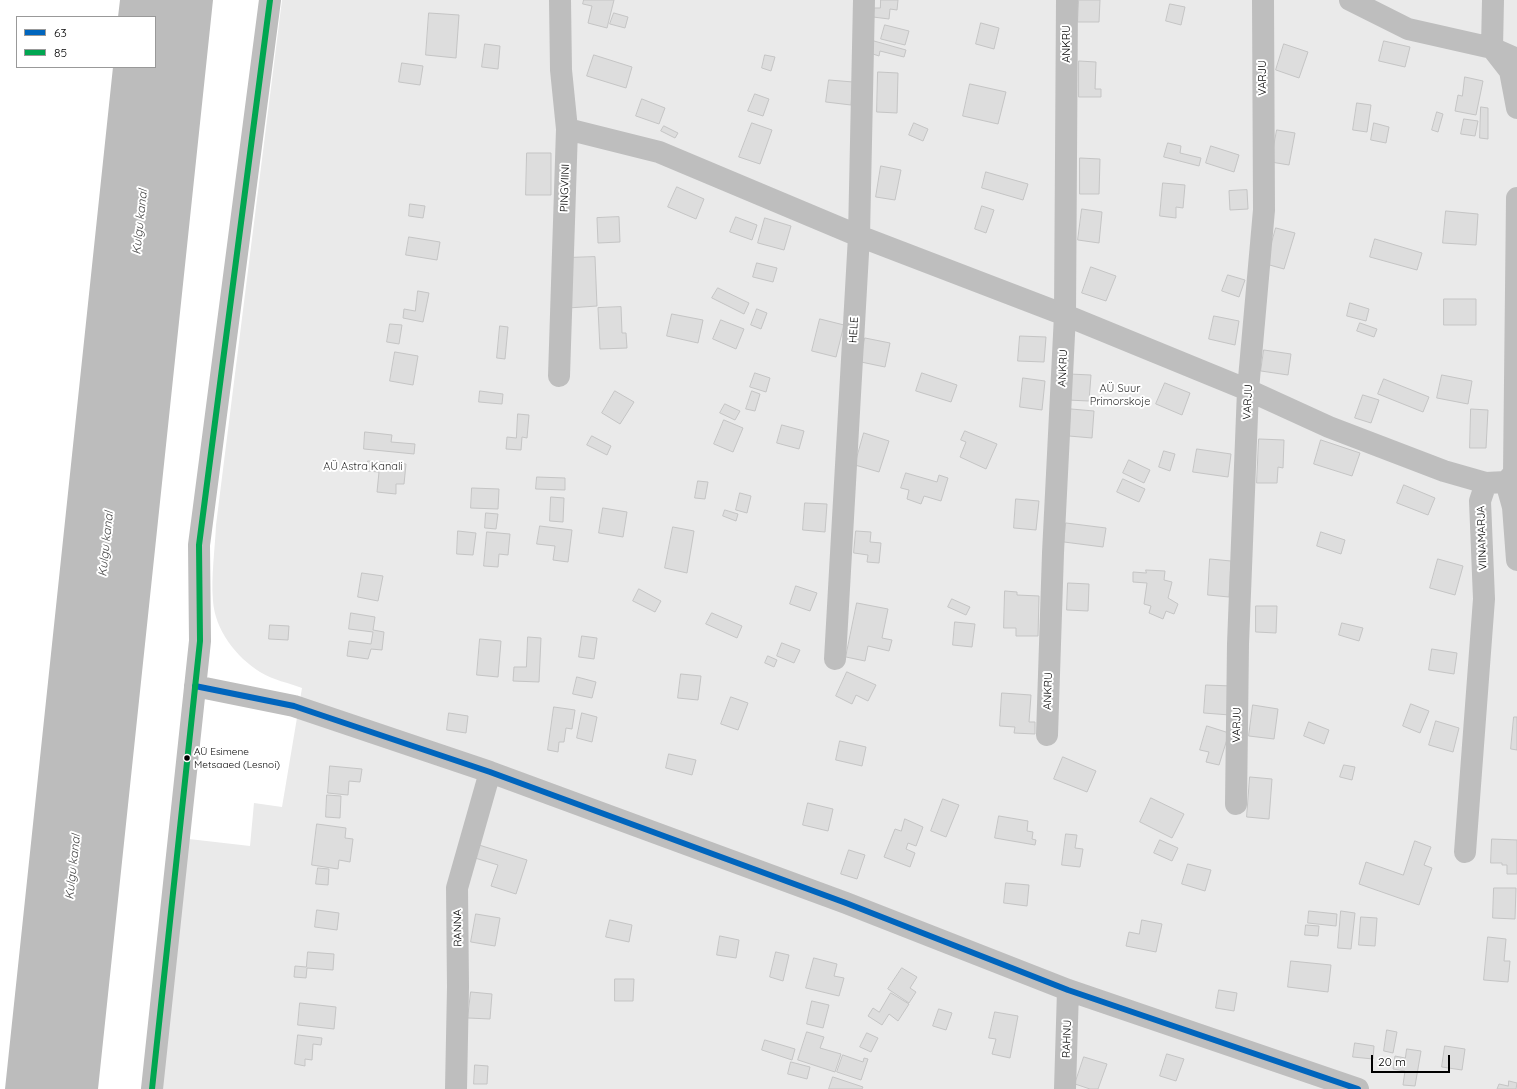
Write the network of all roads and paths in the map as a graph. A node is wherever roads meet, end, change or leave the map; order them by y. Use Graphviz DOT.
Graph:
graph roads {
  1 [pos="270,0"];
  2 [pos="560,0"];
  3 [pos="864,0"];
  4 [pos="1067,0"];
  5 [pos="1263,0"];
  6 [pos="1350,0"];
  7 [pos="1493,0"];
  8 [pos="1492,48"];
  9 [pos="1517,59"];
  10 [pos="1517,108"];
  11 [pos="567,129"];
  12 [pos="1517,198"];
  13 [pos="859,236"];
  14 [pos="1065,315"];
  15 [pos="559,376"];
  16 [pos="1248,390"];
  17 [pos="1496,483"];
  18 [pos="1517,560"];
  19 [pos="835,659"];
  20 [pos="195,686"];
  21 [pos="1047,735"];
  22 [pos="490,772"];
  23 [pos="1236,804"];
  24 [pos="1465,852"];
  25 [pos="1068,990"];
  26 [pos="152,1089"];
  27 [pos="456,1089"];
  28 [pos="1065,1089"];
  29 [pos="1358,1089"];
  1 -- 20 [label="street"];
  2 -- 11 [label="street, PINGVIINI"];
  3 -- 13 [label="street, HELE"];
  4 -- 14 [label="street, ANKRU"];
  5 -- 16 [label="street, VARJU"];
  6 -- 8 [label="street"];
  7 -- 8 [label="street"];
  8 -- 9 [label="street"];
  8 -- 10 [label="street"];
  11 -- 13 [label="street"];
  11 -- 15 [label="street, PINGVIINI"];
  12 -- 17 [label="street, VIINAMARJA"];
  13 -- 14 [label="street"];
  13 -- 19 [label="street, HELE"];
  14 -- 16 [label="street"];
  14 -- 21 [label="street, ANKRU"];
  16 -- 17 [label="street"];
  16 -- 23 [label="street, VARJU"];
  17 -- 18 [label="street"];
  17 -- 24 [label="street, VIINAMARJA"];
  20 -- 22 [label="street"];
  20 -- 26 [label="street"];
  22 -- 25 [label="street"];
  22 -- 27 [label="street, RANNA"];
  25 -- 28 [label="street, RAHNU"];
  25 -- 29 [label="street"];
}
